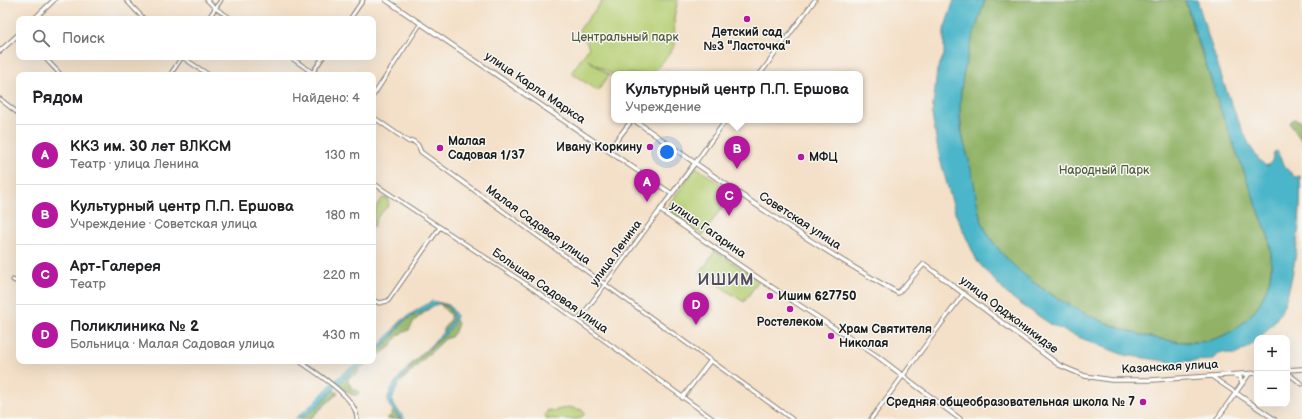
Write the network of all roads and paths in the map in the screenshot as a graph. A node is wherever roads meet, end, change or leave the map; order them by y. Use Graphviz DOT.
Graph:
graph roads {
  1 [pos="54,0"];
  2 [pos="126,0"];
  3 [pos="207,0"];
  4 [pos="221,0"];
  5 [pos="363,0"];
  6 [pos="386,0"];
  7 [pos="815,0"];
  8 [pos="215,8"];
  9 [pos="37,16"];
  10 [pos="141,16"];
  11 [pos="210,16"];
  12 [pos="227,16"];
  13 [pos="352,16"];
  14 [pos="421,23"];
  15 [pos="16,37"];
  16 [pos="0,51"];
  17 [pos="47,60"];
  18 [pos="180,60"];
  19 [pos="186,60"];
  20 [pos="294,60"];
  21 [pos="321,60"];
  22 [pos="762,71"];
  23 [pos="58,72"];
  24 [pos="172,72"];
  25 [pos="204,72"];
  26 [pos="310,72"];
  27 [pos="314,72"];
  28 [pos="376,91"];
  29 [pos="0,99"];
  30 [pos="16,112"];
  31 [pos="376,119"];
  32 [pos="631,123"];
  33 [pos="637,123"];
  34 [pos="724,123"];
  35 [pos="609,150"];
  36 [pos="695,163"];
  37 [pos="376,185"];
  38 [pos="672,194"];
  39 [pos="660,210"];
  40 [pos="440,227"];
  41 [pos="924,264"];
  42 [pos="12,280"];
  43 [pos="16,282"];
  44 [pos="605,285"];
  45 [pos="964,293"];
  46 [pos="376,302"];
  47 [pos="578,321"];
  48 [pos="711,360"];
  49 [pos="303,364"];
  50 [pos="1302,369"];
  51 [pos="1290,371"];
  52 [pos="1254,373"];
  53 [pos="1232,374"];
  54 [pos="1249,374"];
  55 [pos="1290,374"];
  56 [pos="903,375"];
  57 [pos="1085,376"];
  58 [pos="1211,376"];
  59 [pos="1302,384"];
  60 [pos="1242,385"];
  61 [pos="1236,393"];
  62 [pos="682,398"];
  63 [pos="784,414"];
  64 [pos="357,419"];
  65 [pos="713,419"];
  66 [pos="782,419"];
  67 [pos="792,419"];
  68 [pos="871,419"];
  69 [pos="960,419"];
  70 [pos="1217,419"];
  71 [pos="1274,419"];
  1 -- 9 [label="main road"];
  2 -- 10 [label="street"];
  3 -- 8 [label="street"];
  4 -- 8 [label="street"];
  5 -- 13 [label="street"];
  6 -- 14 [label="main road, улица Карла Маркса"];
  7 -- 22 [label="street"];
  8 -- 11 [label="street"];
  8 -- 12 [label="street"];
  14 -- 28 [label="street"];
  14 -- 35 [label="main road, улица Карла Маркса"];
  15 -- 16 [label="main road"];
  17 -- 23 [label="street"];
  18 -- 24 [label="street"];
  19 -- 25 [label="street"];
  20 -- 26 [label="street"];
  21 -- 27 [label="street"];
  29 -- 30 [label="street"];
  31 -- 44 [label="street, Малая Садовая улица"];
  32 -- 35 [label="main road"];
  33 -- 36 [label="main road, Советская улица"];
  34 -- 36 [label="street, улица Ленина"];
  35 -- 38 [label="main road, улица Карла Маркса"];
  36 -- 38 [label="main road, улица Ленина"];
  36 -- 41 [label="main road, Советская улица"];
  37 -- 40 [label="street, Большая Садовая улица"];
  38 -- 39 [label="main road, улица Ленина"];
  39 -- 44 [label="street, улица Ленина"];
  39 -- 56 [label="main road, улица Гагарина"];
  40 -- 46 [label="street"];
  40 -- 47 [label="street, Большая Садовая улица"];
  41 -- 45 [label="main road, улица Орджоникидзе"];
  42 -- 43 [label="street"];
  44 -- 47 [label="street, улица Ленина"];
  44 -- 48 [label="street, Малая Садовая улица"];
  45 -- 56 [label="street"];
  45 -- 57 [label="main road, улица Орджоникидзе"];
  47 -- 62 [label="street, Большая Садовая улица"];
  48 -- 62 [label="street"];
  48 -- 63 [label="street, Малая Садовая улица"];
  49 -- 64 [label="street"];
  50 -- 51 [label="main road"];
  52 -- 54 [label="main road, Казанская улица"];
  53 -- 54 [label="main road, Казанская улица"];
  53 -- 58 [label="main road, Казанская улица"];
  53 -- 60 [label="main road"];
  54 -- 60 [label="main road"];
  55 -- 59 [label="street"];
  56 -- 68 [label="street"];
  56 -- 69 [label="main road, улица Гагарина"];
  57 -- 58 [label="main road, Казанская улица"];
  58 -- 61 [label="street"];
  60 -- 61 [label="main road"];
  61 -- 70 [label="main road"];
  61 -- 71 [label="main road"];
  62 -- 65 [label="street, Большая Садовая улица"];
  63 -- 66 [label="street"];
  63 -- 67 [label="street, Малая Садовая улица"];
}
